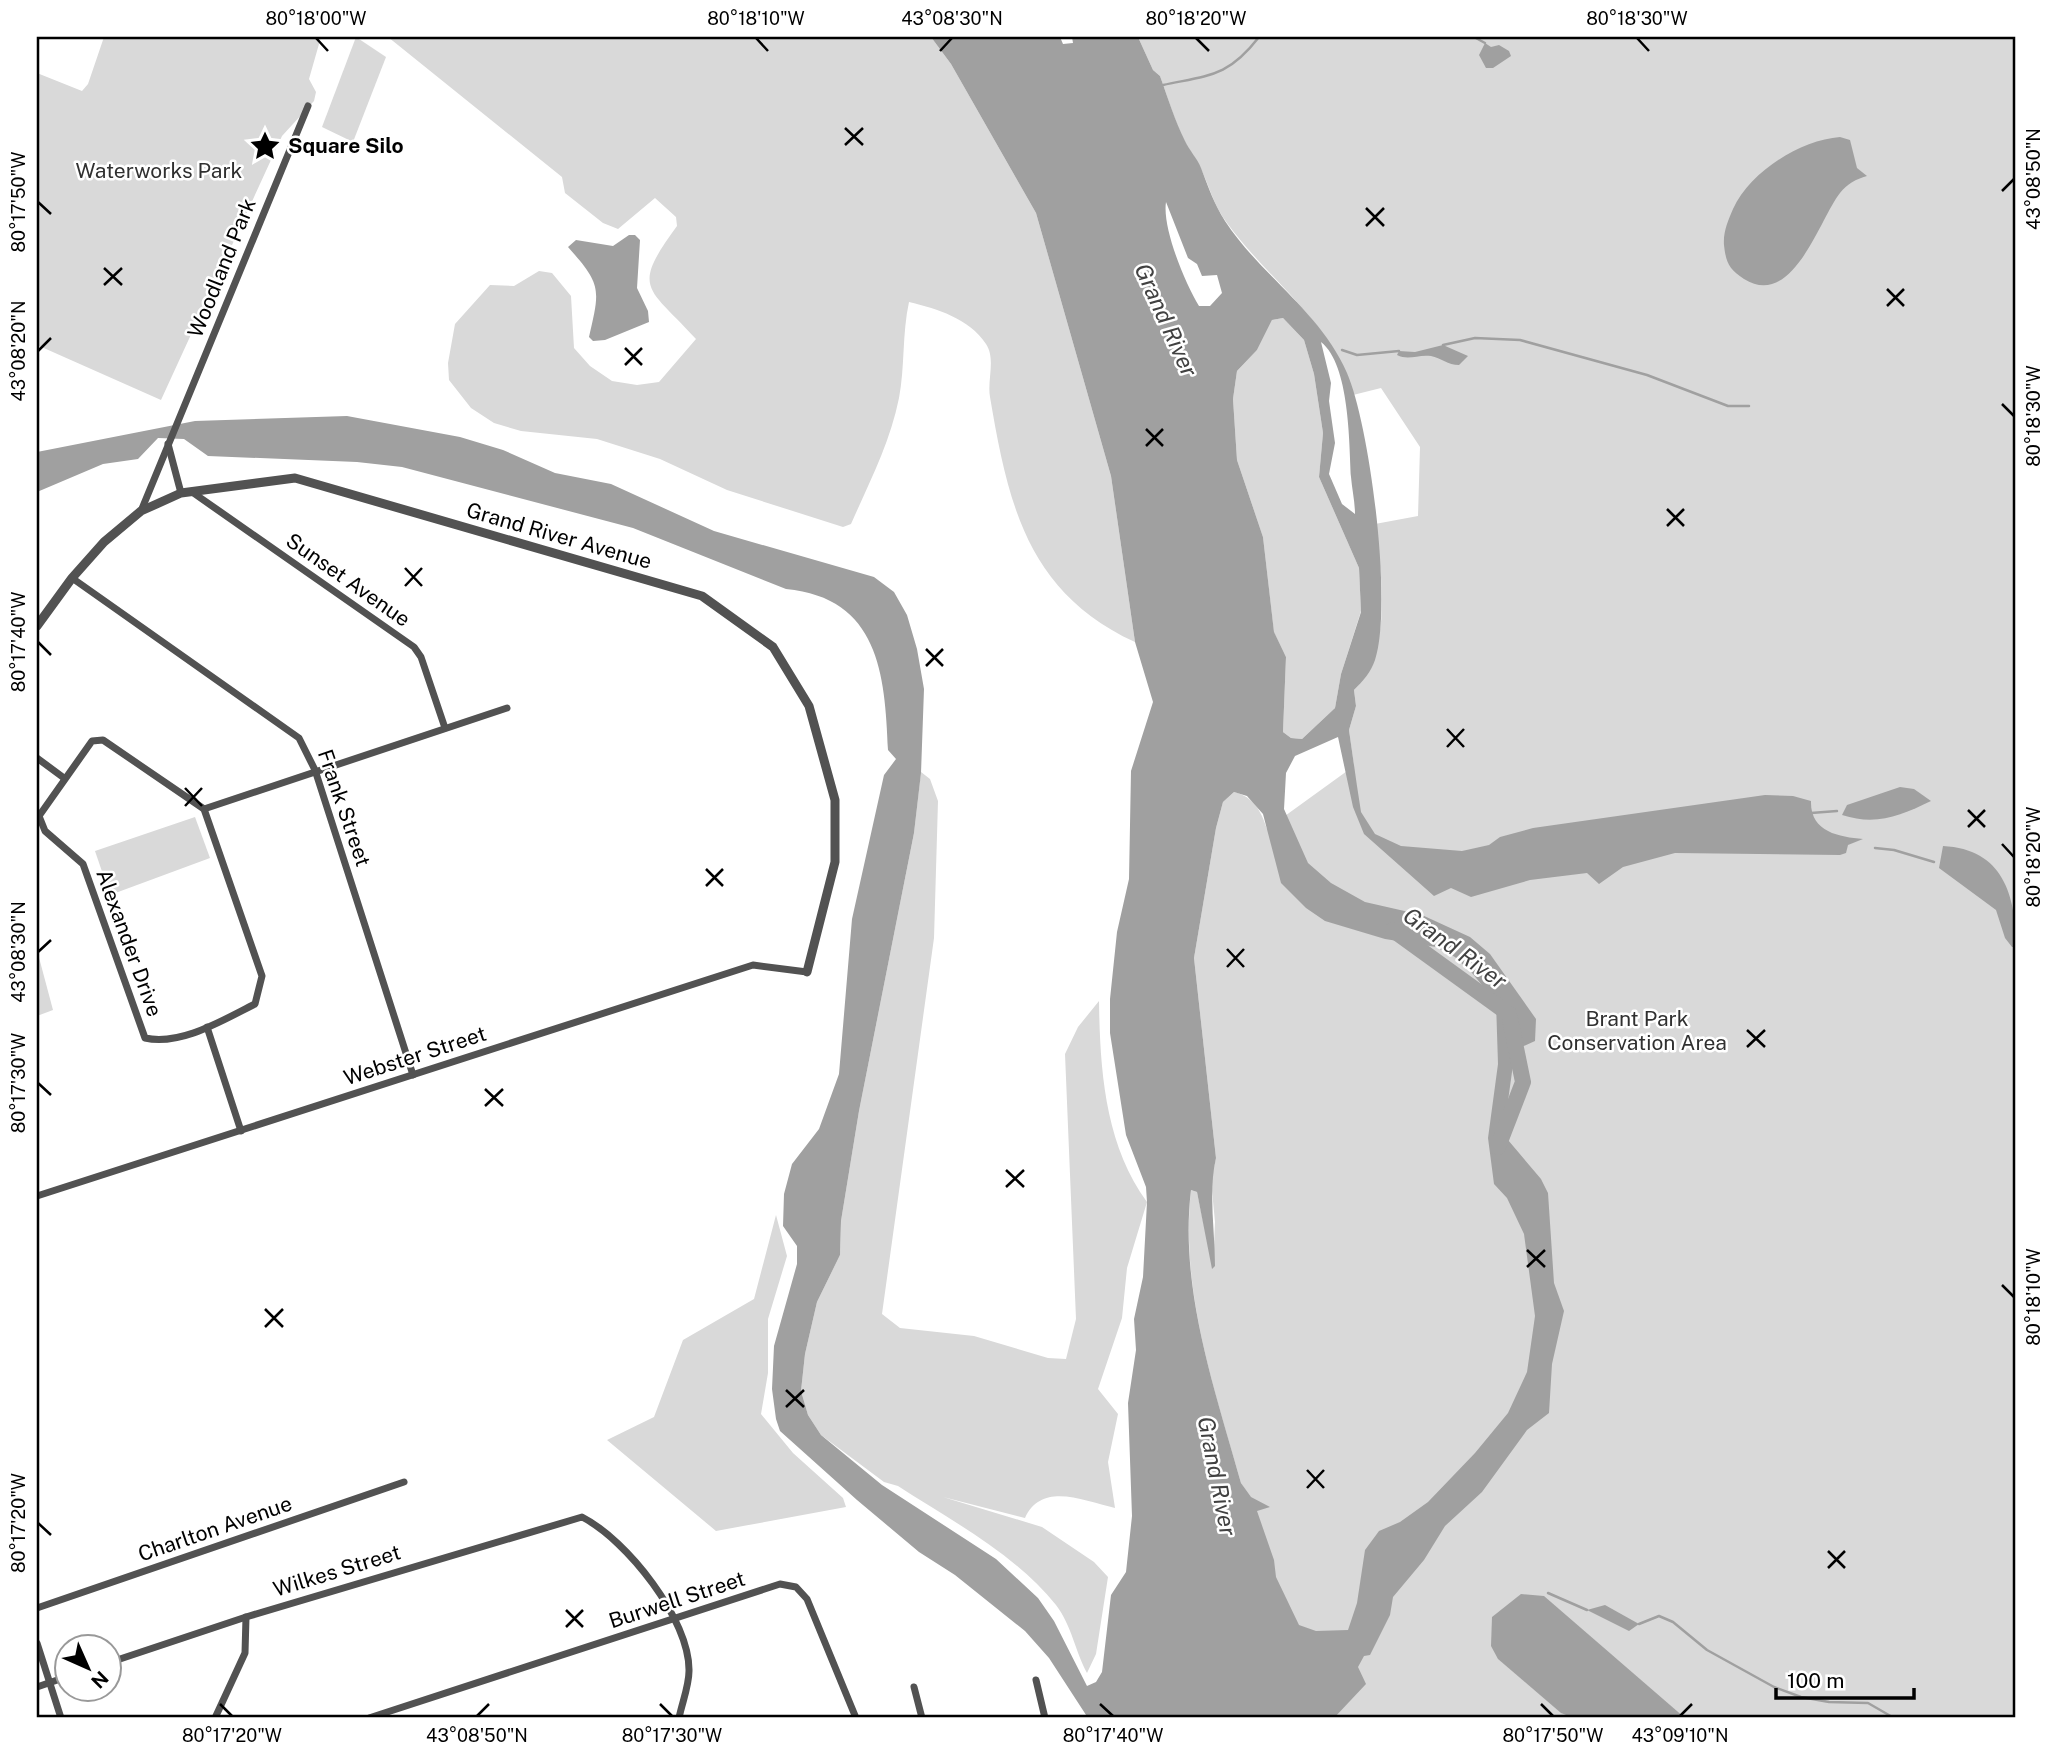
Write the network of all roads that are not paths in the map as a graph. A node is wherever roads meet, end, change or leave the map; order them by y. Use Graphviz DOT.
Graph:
graph roads {
  1 [pos="308,106"];
  2 [pos="168,444"];
  3 [pos="192,492"];
  4 [pos="181,494"];
  5 [pos="141,511"];
  6 [pos="72,578"];
  7 [pos="37,626"];
  8 [pos="507,708"];
  9 [pos="445,728"];
  10 [pos="37,758"];
  11 [pos="315,770"];
  12 [pos="64,778"];
  13 [pos="204,809"];
  14 [pos="807,972"];
  15 [pos="207,1027"];
  16 [pos="413,1075"];
  17 [pos="241,1131"];
  18 [pos="37,1196"];
  19 [pos="404,1482"];
  20 [pos="37,1608"];
  21 [pos="246,1617"];
  22 [pos="676,1619"];
  23 [pos="37,1643"];
  24 [pos="122,1658"];
  25 [pos="1036,1680"];
  26 [pos="50,1683"];
  27 [pos="37,1687"];
  28 [pos="914,1687"];
  29 [pos="61,1718"];
  30 [pos="215,1718"];
  31 [pos="369,1718"];
  32 [pos="679,1718"];
  33 [pos="856,1718"];
  34 [pos="922,1718"];
  35 [pos="1045,1718"];
  1 -- 2 [label="street, Woodland Park"];
  2 -- 4 [label="street"];
  2 -- 5 [label="street, Woodland Park"];
  3 -- 4 [label="street, Grand River Avenue"];
  3 -- 9 [label="street, Sunset Avenue"];
  3 -- 14 [label="street, Grand River Avenue"];
  4 -- 5 [label="street, Grand River Avenue"];
  5 -- 6 [label="street, Grand River Avenue"];
  6 -- 7 [label="street, Grand River Avenue"];
  6 -- 11 [label="street, Frank Street"];
  8 -- 9 [label="street"];
  9 -- 11 [label="street"];
  10 -- 12 [label="street"];
  11 -- 13 [label="street"];
  11 -- 16 [label="street, Frank Street"];
  12 -- 13 [label="street, Alexander Drive"];
  12 -- 15 [label="street, Alexander Drive"];
  13 -- 15 [label="street, Alexander Drive"];
  14 -- 16 [label="street, Webster Street"];
  15 -- 17 [label="street"];
  16 -- 17 [label="street, Webster Street"];
  17 -- 18 [label="street, Webster Street"];
  19 -- 20 [label="street, Charlton Avenue"];
  21 -- 22 [label="street, Wilkes Street"];
  21 -- 24 [label="street, Wilkes Street"];
  21 -- 30 [label="street"];
  22 -- 31 [label="street, Burwell Street"];
  22 -- 32 [label="street"];
  22 -- 33 [label="street, Burwell Street"];
  23 -- 26 [label="street"];
  25 -- 35 [label="street"];
  26 -- 27 [label="street"];
  26 -- 29 [label="street"];
  28 -- 34 [label="street"];
}
